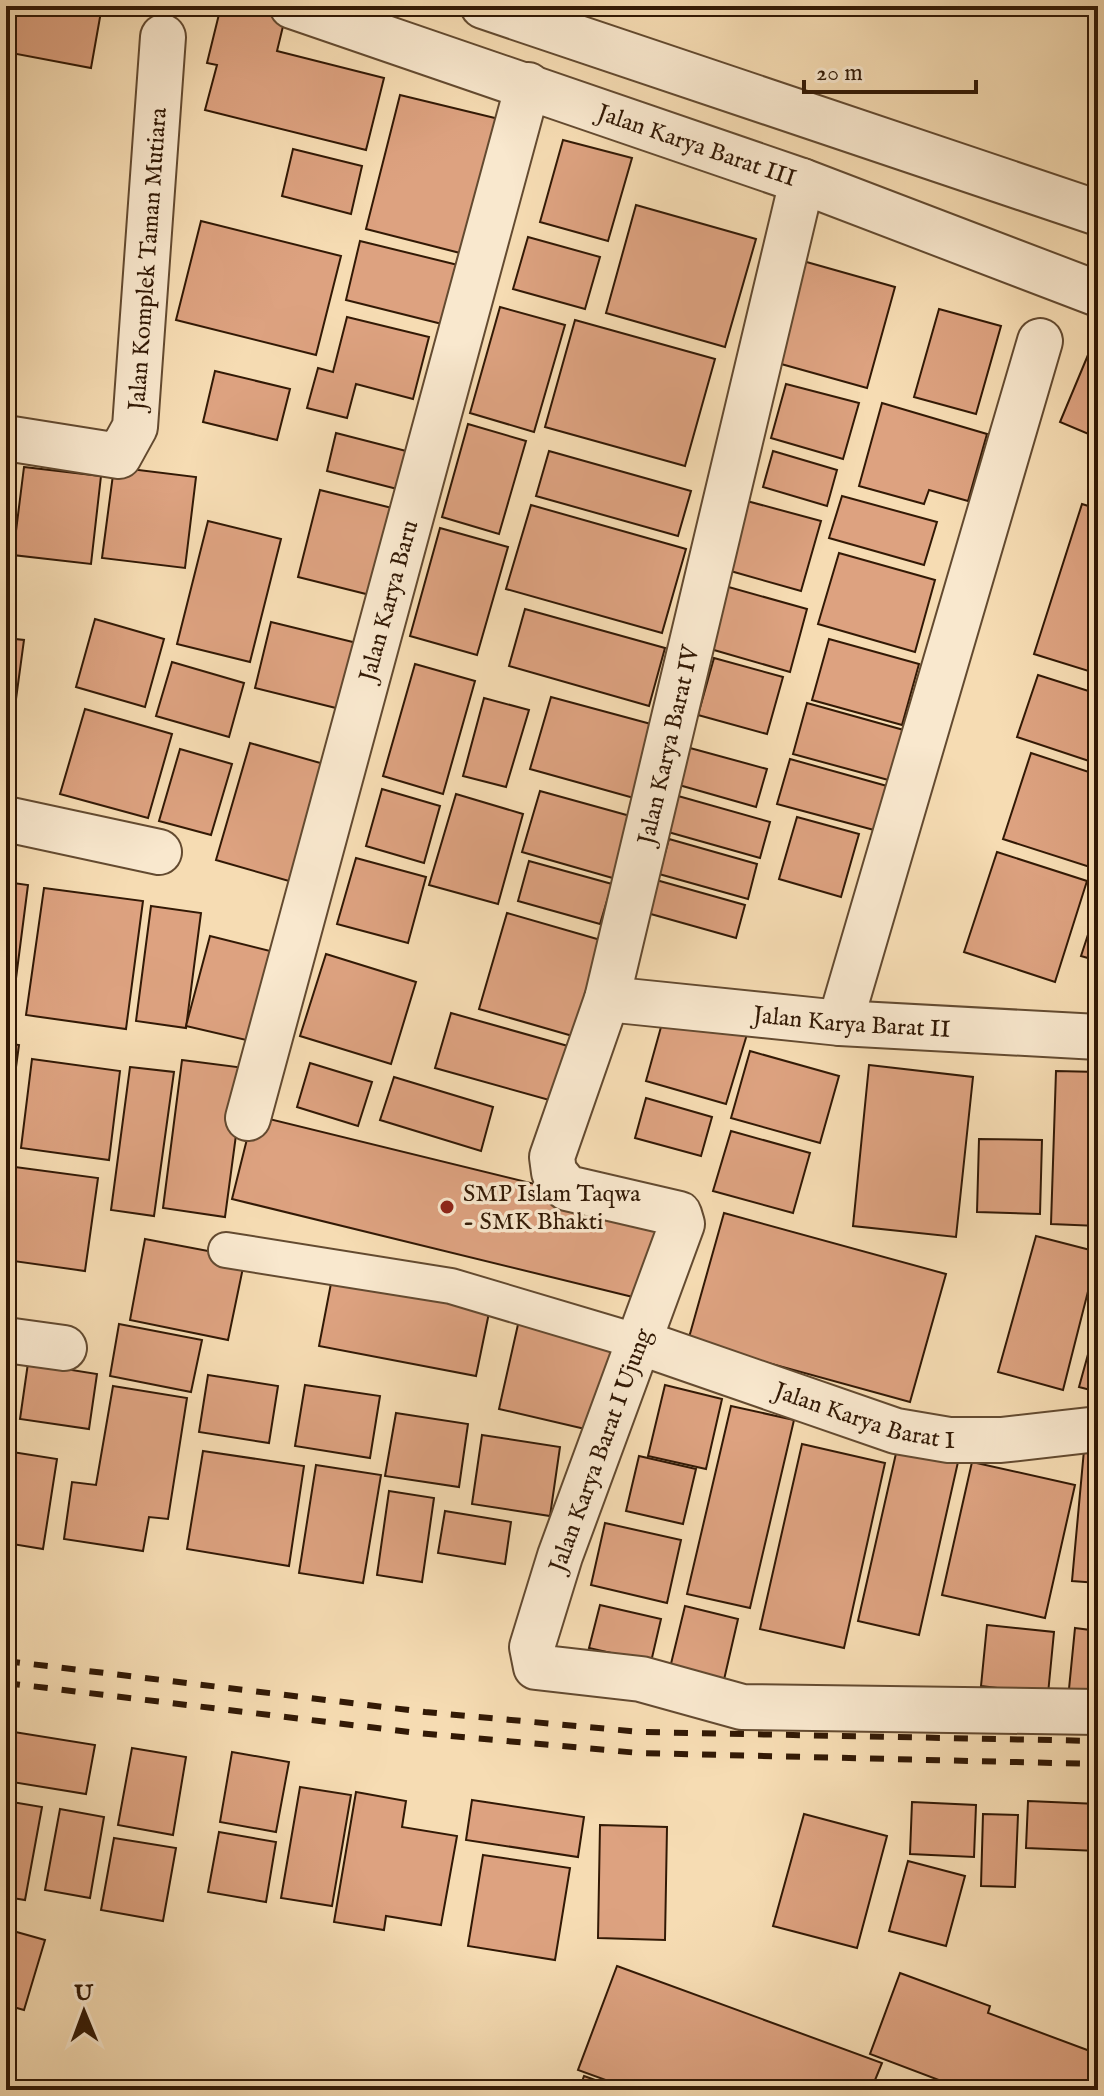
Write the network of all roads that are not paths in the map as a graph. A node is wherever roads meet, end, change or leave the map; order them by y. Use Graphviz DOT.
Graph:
graph roads {
  1 [pos="483,6"];
  2 [pos="304,8"];
  3 [pos="163,37"];
  4 [pos="528,85"];
  5 [pos="802,181"];
  6 [pos="1098,213"];
  7 [pos="1098,294"];
  8 [pos="1040,341"];
  9 [pos="6,438"];
  10 [pos="6,819"];
  11 [pos="159,852"];
  12 [pos="607,999"];
  13 [pos="840,1023"];
  14 [pos="1098,1037"];
  15 [pos="248,1118"];
  16 [pos="679,1214"];
  17 [pos="226,1250"];
  18 [pos="6,1340"];
  19 [pos="639,1342"];
  20 [pos="64,1348"];
  21 [pos="1098,1429"];
  22 [pos="1098,1712"];
  1 -- 6 [label="street"];
  2 -- 4 [label="street, Jalan Karya Barat III"];
  3 -- 9 [label="street, Jalan Komplek Taman Mutiara"];
  4 -- 5 [label="street, Jalan Karya Barat III"];
  4 -- 15 [label="street, Jalan Karya Baru"];
  5 -- 7 [label="street, Jalan Karya Barat III"];
  5 -- 12 [label="street, Jalan Karya Barat IV"];
  8 -- 13 [label="street"];
  10 -- 11 [label="street"];
  12 -- 13 [label="street, Jalan Karya Barat II"];
  12 -- 16 [label="street, Jalan Karya Barat IV"];
  13 -- 14 [label="street, Jalan Karya Barat II"];
  16 -- 19 [label="street, Jalan Karya Barat I Ujung"];
  17 -- 19 [label="lane"];
  18 -- 20 [label="street"];
  19 -- 21 [label="street, Jalan Karya Barat I"];
  19 -- 22 [label="street, Jalan Karya Barat I Ujung"];
}
